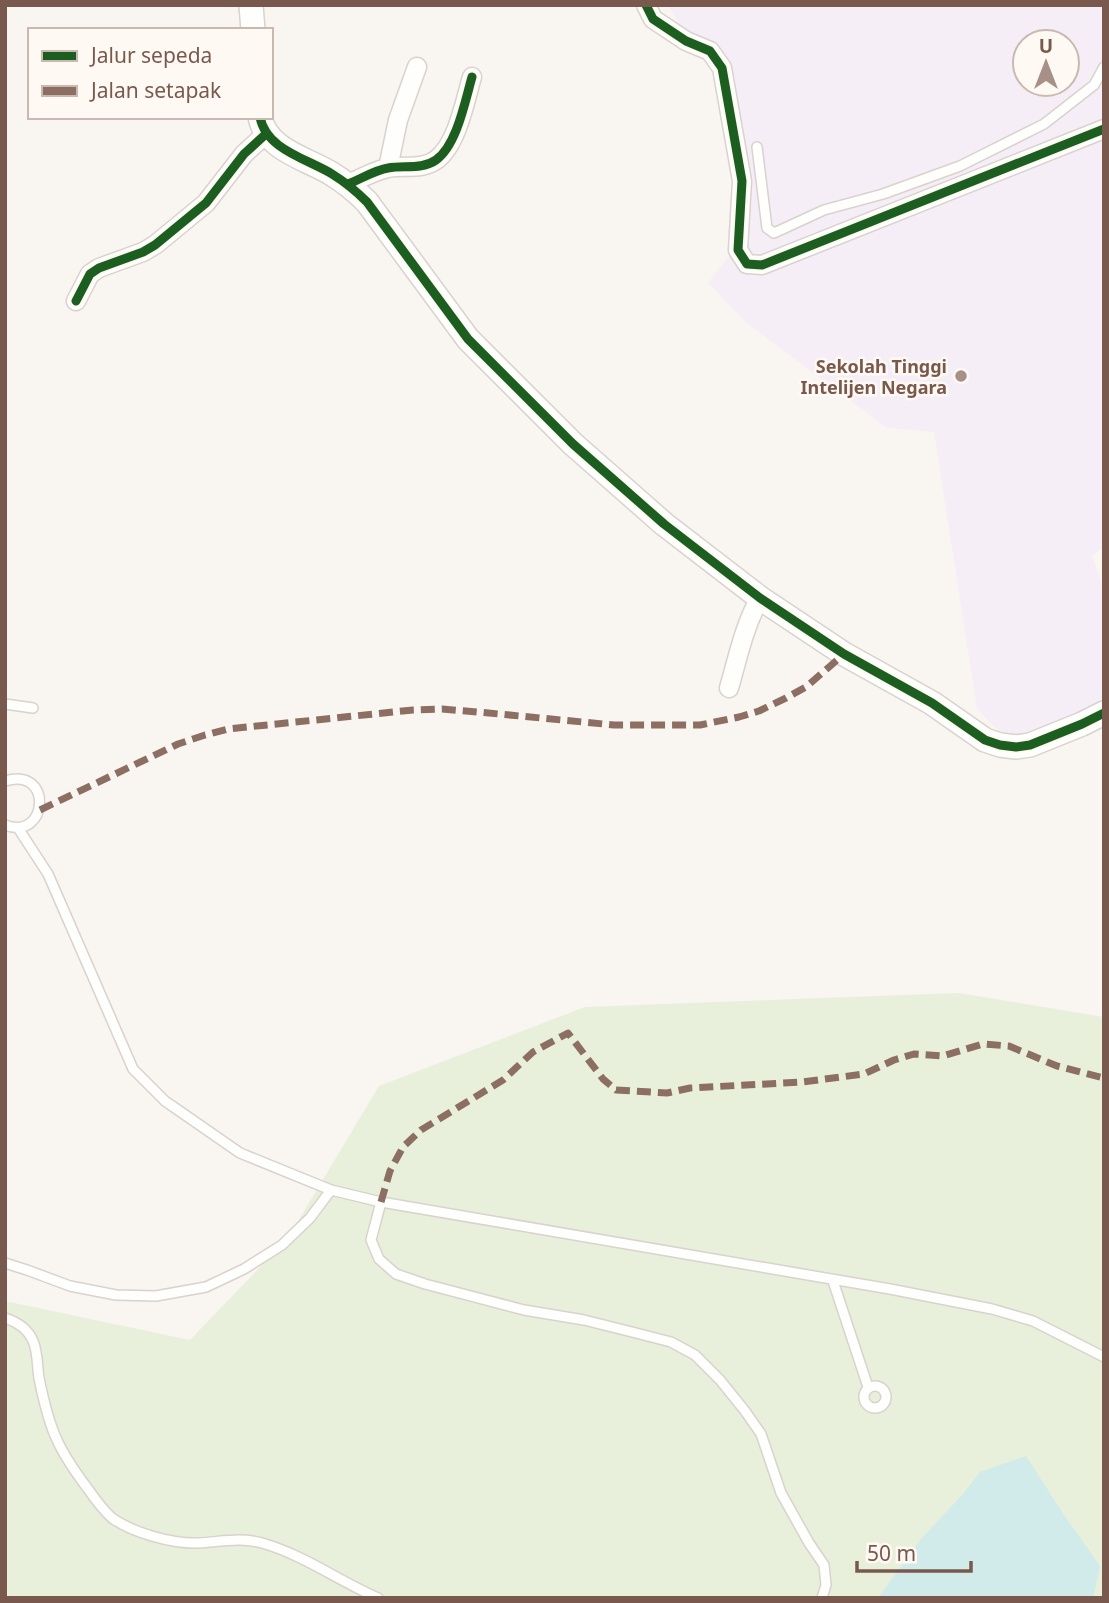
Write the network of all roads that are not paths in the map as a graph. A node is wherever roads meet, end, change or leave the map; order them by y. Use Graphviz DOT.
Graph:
graph roads {
  1 [pos="251,5"];
  2 [pos="646,5"];
  3 [pos="253,28"];
  4 [pos="417,67"];
  5 [pos="1104,67"];
  6 [pos="472,77"];
  7 [pos="263,125"];
  8 [pos="1104,129"];
  9 [pos="757,147"];
  10 [pos="388,168"];
  11 [pos="348,184"];
  12 [pos="76,300"];
  13 [pos="760,598"];
  14 [pos="729,688"];
  15 [pos="5,704"];
  16 [pos="33,708"];
  17 [pos="1104,713"];
  18 [pos="5,781"];
  19 [pos="5,825"];
  20 [pos="18,828"];
  21 [pos="331,1190"];
  22 [pos="381,1202"];
  23 [pos="5,1263"];
  24 [pos="833,1281"];
  25 [pos="5,1318"];
  26 [pos="1104,1357"];
  27 [pos="868,1387"];
  28 [pos="378,1598"];
  29 [pos="822,1598"];
  1 -- 3 [label="street"];
  2 -- 8 [label="street"];
  4 -- 10 [label="street"];
  5 -- 9 [label="lane"];
  6 -- 10 [label="street"];
  7 -- 11 [label="street"];
  7 -- 12 [label="street"];
  10 -- 11 [label="street"];
  11 -- 13 [label="street"];
  13 -- 14 [label="street"];
  13 -- 17 [label="street"];
  15 -- 16 [label="lane"];
  18 -- 20 [label="lane"];
  19 -- 20 [label="lane"];
  20 -- 21 [label="lane"];
  21 -- 22 [label="lane"];
  21 -- 23 [label="lane"];
  22 -- 24 [label="lane"];
  22 -- 29 [label="lane"];
  24 -- 26 [label="lane"];
  24 -- 27 [label="lane"];
  25 -- 28 [label="lane"];
}
